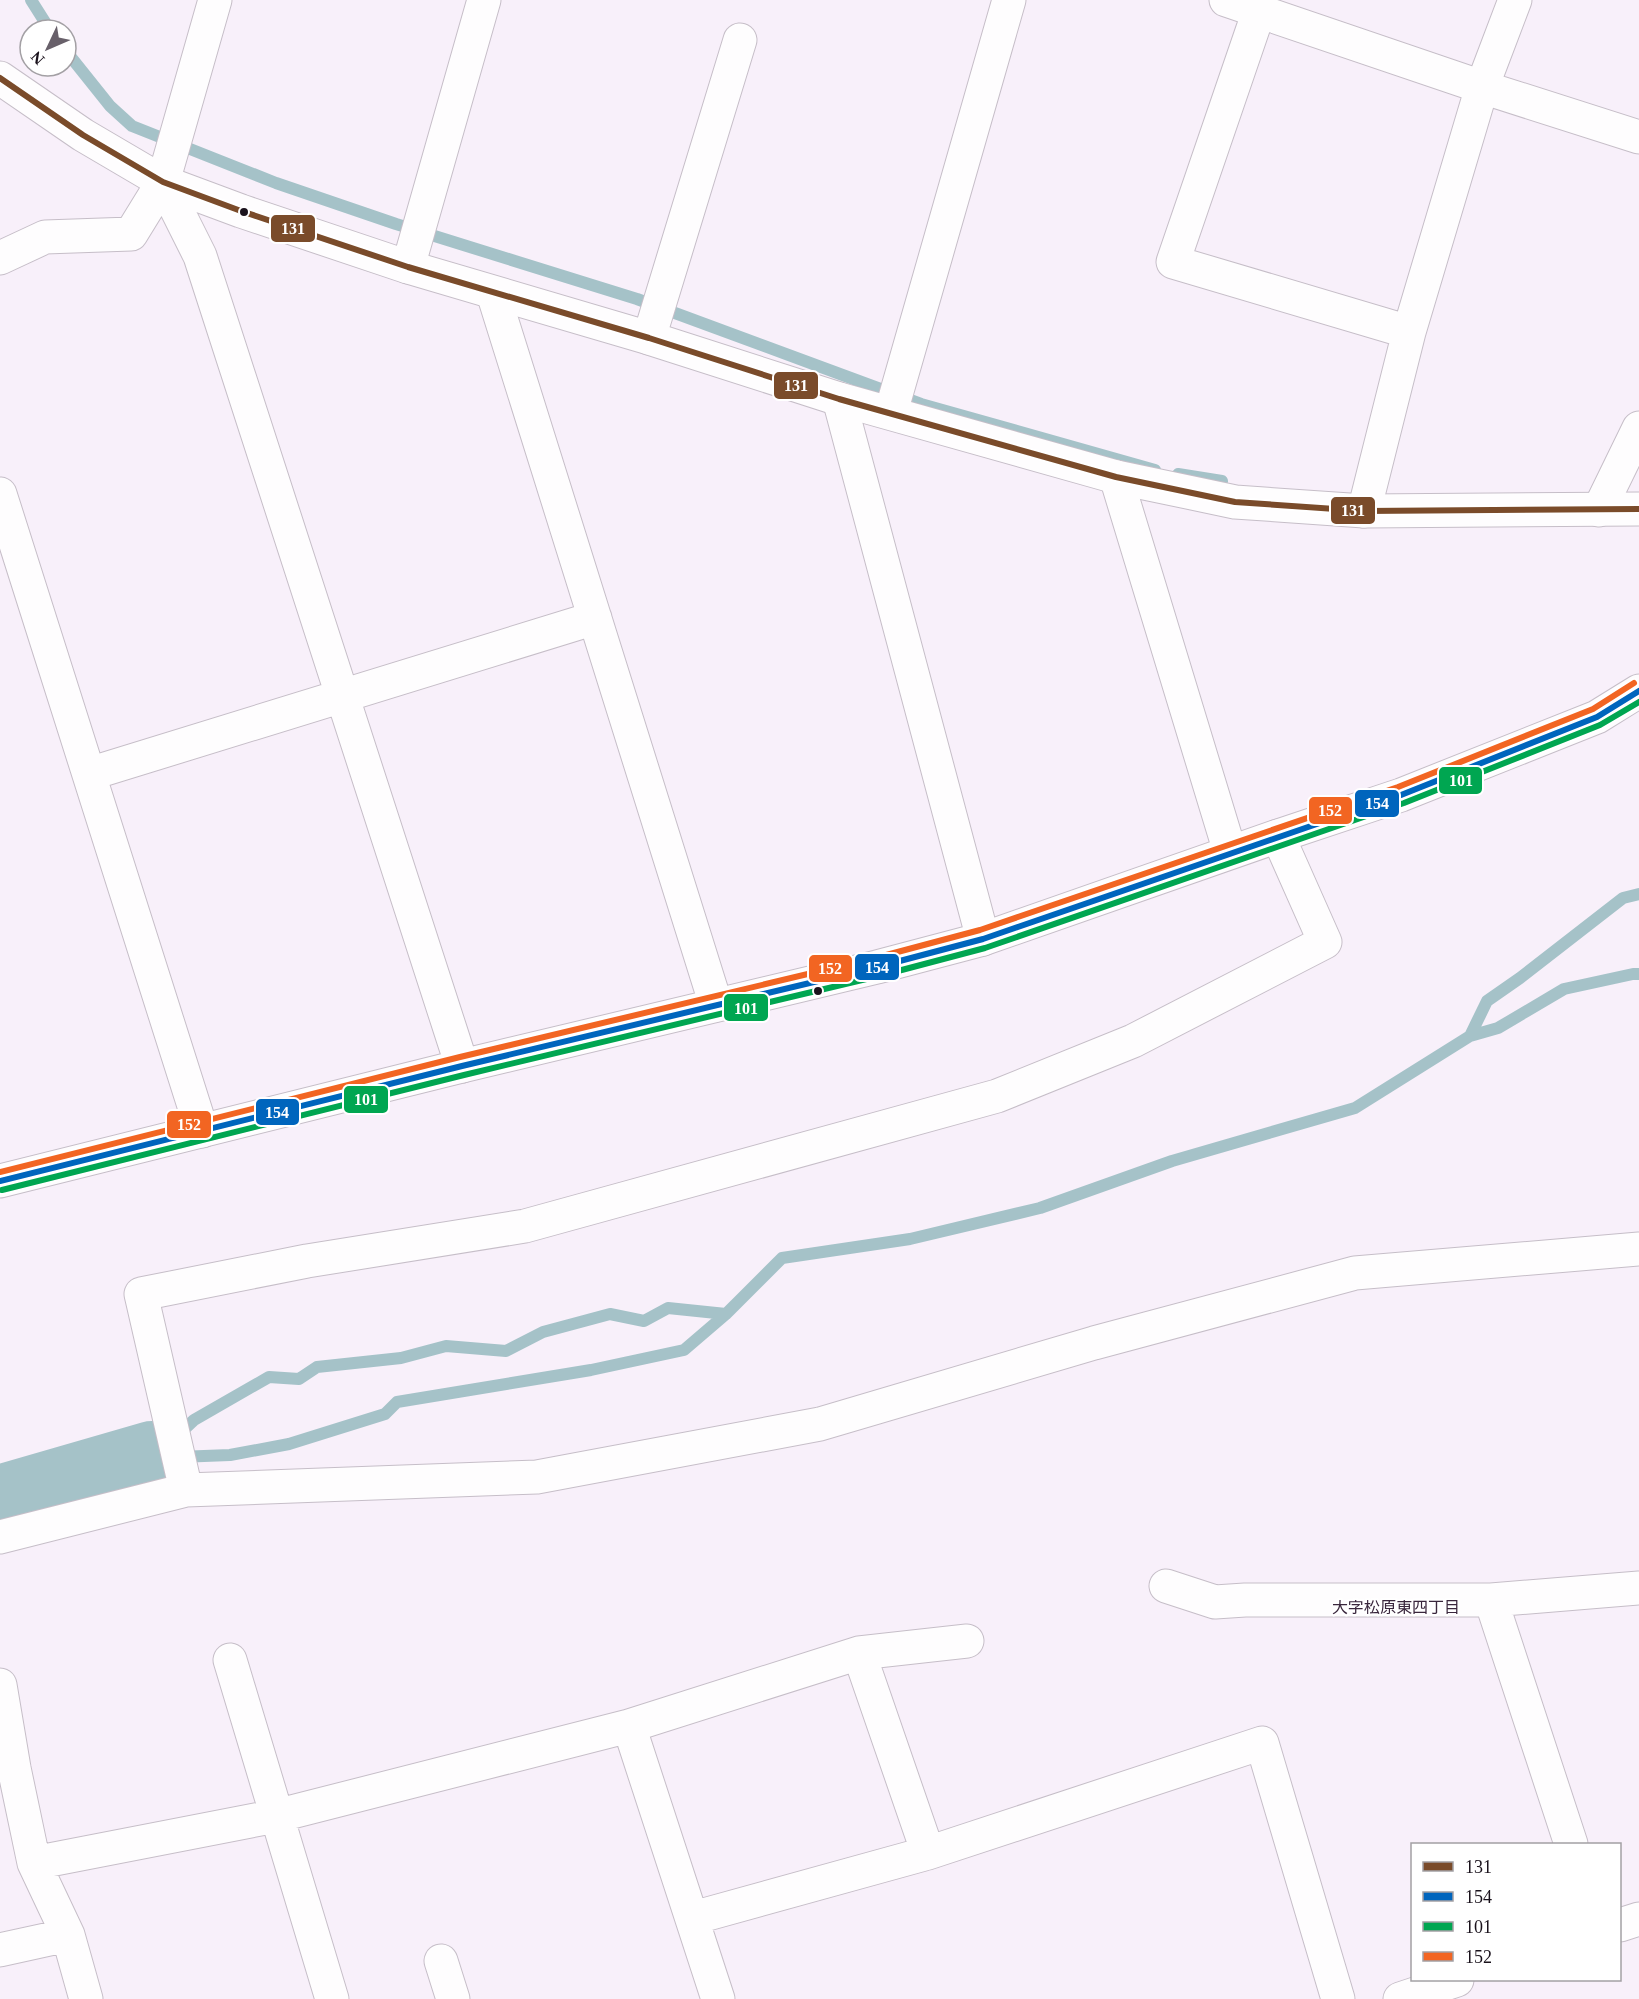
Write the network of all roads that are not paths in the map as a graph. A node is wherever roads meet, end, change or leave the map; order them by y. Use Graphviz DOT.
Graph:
graph roads {
  1 [pos="215,0"];
  2 [pos="484,0"];
  3 [pos="1009,0"];
  4 [pos="1226,0"];
  5 [pos="1515,0"];
  6 [pos="1259,11"];
  7 [pos="740,40"];
  8 [pos="0,78"];
  9 [pos="1482,87"];
  10 [pos="1639,137"];
  11 [pos="164,182"];
  12 [pos="0,258"];
  13 [pos="408,267"];
  14 [pos="493,293"];
  15 [pos="1409,332"];
  16 [pos="650,338"];
  17 [pos="839,399"];
  18 [pos="891,412"];
  19 [pos="1639,428"];
  20 [pos="1116,477"];
  21 [pos="0,494"];
  22 [pos="1639,509"];
  23 [pos="1599,510"];
  24 [pos="1364,511"];
  25 [pos="595,618"];
  26 [pos="1639,691"];
  27 [pos="342,696"];
  28 [pos="88,774"];
  29 [pos="1278,836"];
  30 [pos="1230,852"];
  31 [pos="983,939"];
  32 [pos="716,1005"];
  33 [pos="462,1066"];
  34 [pos="202,1131"];
  35 [pos="0,1181"];
  36 [pos="1639,1249"];
  37 [pos="186,1490"];
  38 [pos="0,1536"];
  39 [pos="1166,1586"];
  40 [pos="1639,1588"];
  41 [pos="1491,1600"];
  42 [pos="967,1641"];
  43 [pos="859,1653"];
  44 [pos="230,1660"];
  45 [pos="0,1685"];
  46 [pos="629,1726"];
  47 [pos="276,1816"];
  48 [pos="1570,1843"];
  49 [pos="928,1853"];
  50 [pos="34,1863"];
  51 [pos="693,1918"];
  52 [pos="1639,1919"];
  53 [pos="1621,1924"];
  54 [pos="68,1935"];
  55 [pos="0,1950"];
  56 [pos="441,1961"];
  57 [pos="1454,1981"];
  58 [pos="86,1999"];
  59 [pos="332,1999"];
  60 [pos="453,1999"];
  61 [pos="718,1999"];
  62 [pos="1338,1999"];
  63 [pos="1400,1999"];
  1 -- 11 [label="street"];
  2 -- 13 [label="street"];
  3 -- 18 [label="street"];
  4 -- 6 [label="street"];
  5 -- 9 [label="street"];
  6 -- 9 [label="street"];
  6 -- 15 [label="street"];
  7 -- 16 [label="street"];
  8 -- 11 [label="street"];
  9 -- 10 [label="street"];
  9 -- 15 [label="street"];
  11 -- 12 [label="street"];
  11 -- 13 [label="street"];
  11 -- 27 [label="street"];
  13 -- 14 [label="street"];
  14 -- 16 [label="street"];
  14 -- 25 [label="street"];
  15 -- 24 [label="street"];
  16 -- 17 [label="street"];
  17 -- 18 [label="street"];
  17 -- 31 [label="street"];
  18 -- 20 [label="street"];
  19 -- 23 [label="street"];
  20 -- 24 [label="street"];
  20 -- 30 [label="street"];
  21 -- 28 [label="street"];
  22 -- 23 [label="street"];
  23 -- 24 [label="street"];
  25 -- 27 [label="street"];
  25 -- 32 [label="street"];
  26 -- 29 [label="street"];
  27 -- 28 [label="street"];
  27 -- 33 [label="street"];
  28 -- 34 [label="street"];
  29 -- 30 [label="street"];
  29 -- 37 [label="street"];
  30 -- 31 [label="street"];
  31 -- 32 [label="street"];
  32 -- 33 [label="street"];
  33 -- 34 [label="street"];
  34 -- 35 [label="street"];
  36 -- 37 [label="street"];
  37 -- 38 [label="street"];
  39 -- 41 [label="street"];
  40 -- 41 [label="street"];
  41 -- 48 [label="street"];
  42 -- 43 [label="street"];
  43 -- 46 [label="street"];
  43 -- 49 [label="street"];
  44 -- 47 [label="street"];
  45 -- 50 [label="street"];
  46 -- 47 [label="street"];
  46 -- 51 [label="street"];
  47 -- 50 [label="street"];
  47 -- 59 [label="street"];
  49 -- 51 [label="street"];
  49 -- 62 [label="street"];
  50 -- 54 [label="street"];
  51 -- 61 [label="street"];
  52 -- 53 [label="street"];
  54 -- 55 [label="street"];
  54 -- 58 [label="street"];
  56 -- 60 [label="street"];
  57 -- 63 [label="street"];
}
